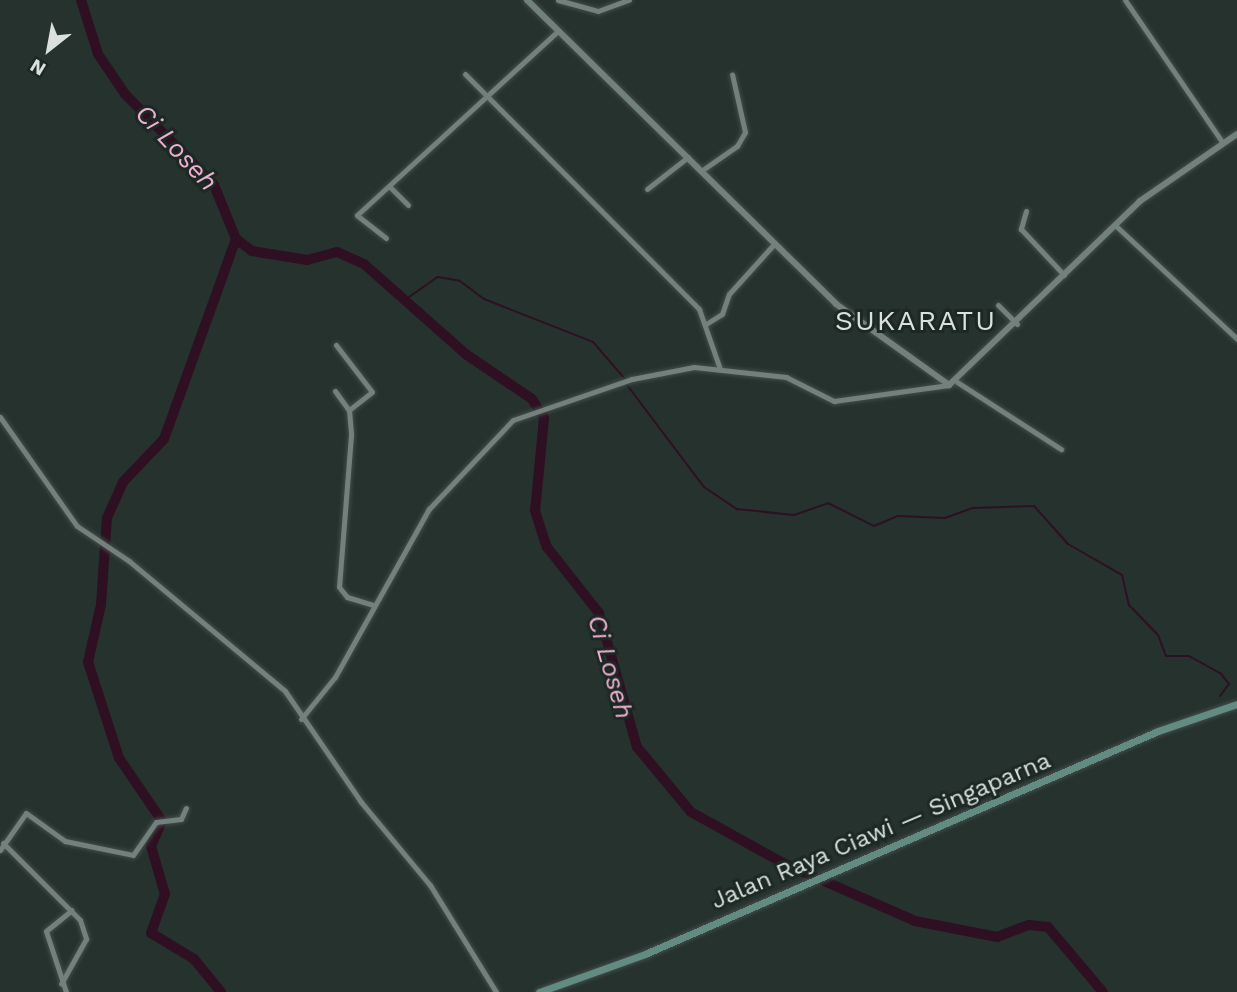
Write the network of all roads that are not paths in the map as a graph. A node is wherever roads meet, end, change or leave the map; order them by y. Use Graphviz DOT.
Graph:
graph roads {
  1 [pos="527,0"];
  2 [pos="558,0"];
  3 [pos="629,0"];
  4 [pos="1125,0"];
  5 [pos="558,31"];
  6 [pos="465,74"];
  7 [pos="732,74"];
  8 [pos="485,98"];
  9 [pos="1237,134"];
  10 [pos="1223,143"];
  11 [pos="688,157"];
  12 [pos="701,171"];
  13 [pos="388,186"];
  14 [pos="647,189"];
  15 [pos="408,205"];
  16 [pos="1026,211"];
  17 [pos="1116,226"];
  18 [pos="386,238"];
  19 [pos="775,244"];
  20 [pos="1064,275"];
  21 [pos="998,305"];
  22 [pos="706,324"];
  23 [pos="1017,324"];
  24 [pos="1237,339"];
  25 [pos="336,345"];
  26 [pos="720,369"];
  27 [pos="957,382"];
  28 [pos="949,386"];
  29 [pos="335,391"];
  30 [pos="349,410"];
  31 [pos="0,417"];
  32 [pos="1061,449"];
  33 [pos="373,605"];
  34 [pos="1237,704"];
  35 [pos="300,719"];
  36 [pos="186,808"];
  37 [pos="3,843"];
  38 [pos="0,850"];
  39 [pos="72,910"];
  40 [pos="61,985"];
  41 [pos="66,992"];
  42 [pos="496,992"];
  43 [pos="539,992"];
  1 -- 5 [label="street"];
  2 -- 3 [label="street"];
  4 -- 10 [label="street"];
  5 -- 8 [label="street"];
  5 -- 11 [label="street"];
  6 -- 8 [label="street"];
  7 -- 12 [label="street"];
  8 -- 13 [label="street"];
  8 -- 22 [label="street"];
  9 -- 10 [label="street"];
  10 -- 17 [label="street"];
  11 -- 12 [label="street"];
  11 -- 14 [label="street"];
  12 -- 19 [label="street"];
  13 -- 15 [label="street"];
  13 -- 18 [label="street"];
  16 -- 20 [label="street"];
  17 -- 20 [label="street"];
  17 -- 24 [label="street"];
  19 -- 22 [label="street"];
  19 -- 28 [label="street"];
  20 -- 23 [label="street"];
  21 -- 23 [label="street"];
  22 -- 26 [label="street"];
  23 -- 27 [label="street"];
  25 -- 30 [label="street"];
  26 -- 28 [label="street"];
  26 -- 33 [label="street"];
  27 -- 28 [label="street"];
  27 -- 32 [label="street"];
  29 -- 30 [label="street"];
  30 -- 33 [label="street"];
  31 -- 35 [label="street"];
  33 -- 35 [label="street"];
  34 -- 43 [label="main road, Jalan Raya Ciawi — Singaparna"];
  35 -- 42 [label="street"];
  36 -- 37 [label="street"];
  37 -- 38 [label="street"];
  37 -- 39 [label="street"];
  39 -- 40 [label="street"];
  39 -- 40 [label="street"];
  40 -- 41 [label="street"];
}
